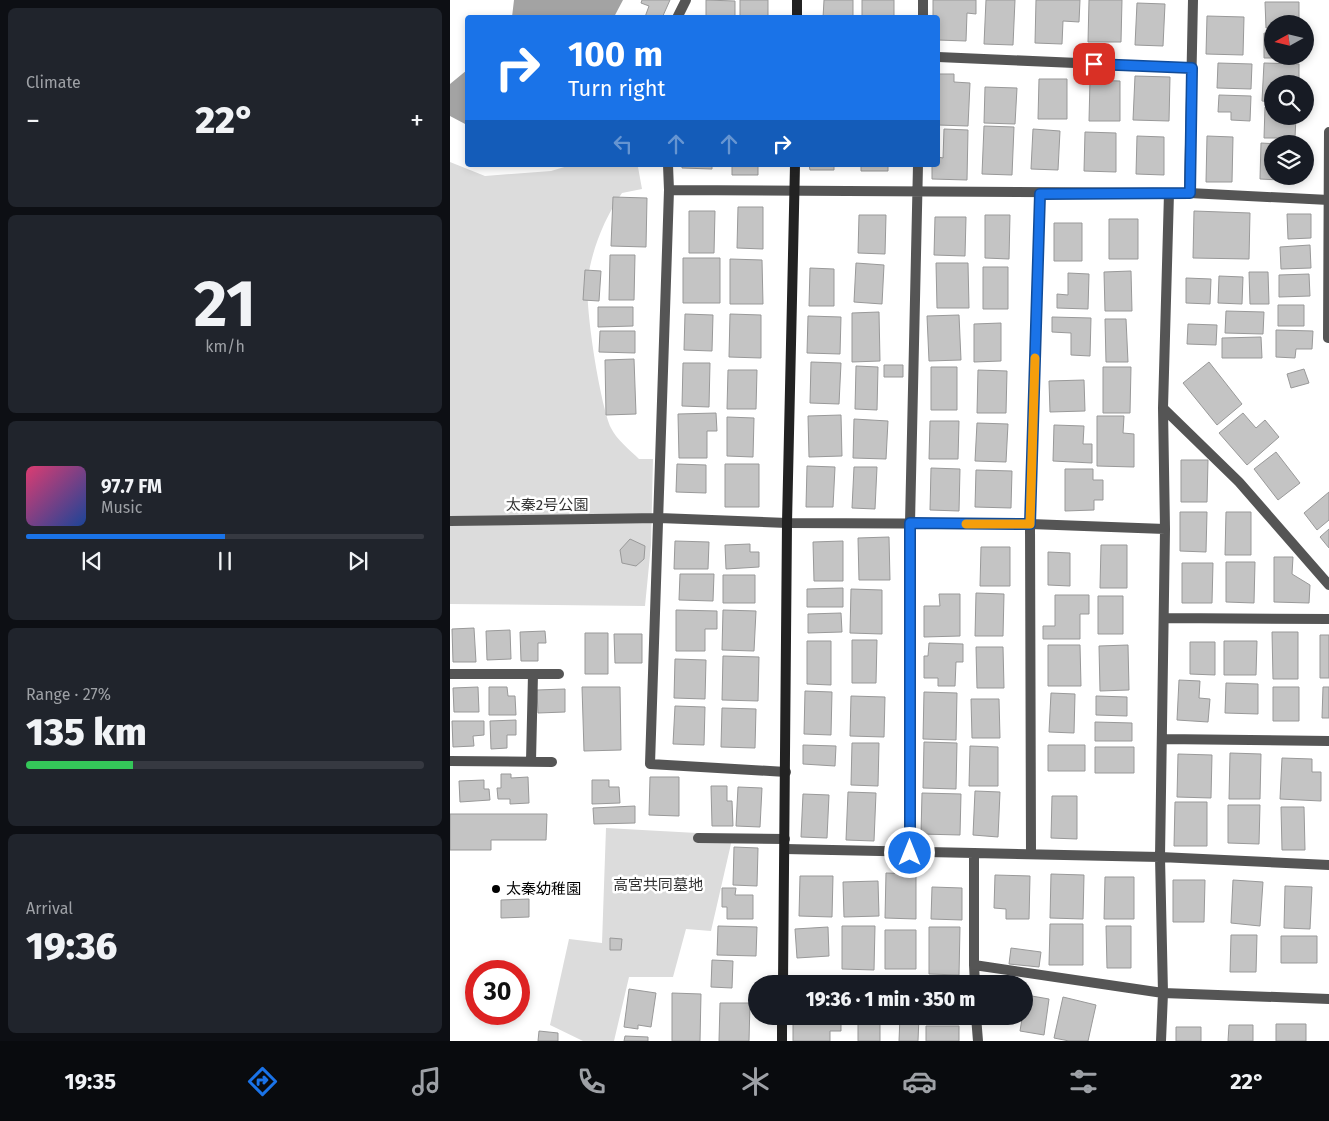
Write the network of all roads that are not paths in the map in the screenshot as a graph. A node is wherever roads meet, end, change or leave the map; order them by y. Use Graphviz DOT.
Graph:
graph roads {
  1 [pos="686,0"];
  2 [pos="797,0"];
  3 [pos="924,0"];
  4 [pos="1193,0"];
  5 [pos="678,15"];
  6 [pos="797,15"];
  7 [pos="923,15"];
  8 [pos="940,57"];
  9 [pos="1192,68"];
  10 [pos="1329,132"];
  11 [pos="668,167"];
  12 [pos="795,167"];
  13 [pos="918,167"];
  14 [pos="669,190"];
  15 [pos="917,190"];
  16 [pos="795,192"];
  17 [pos="1169,193"];
  18 [pos="1190,193"];
  19 [pos="1040,194"];
  20 [pos="1328,200"];
  21 [pos="1328,338"];
  22 [pos="1164,408"];
  23 [pos="659,518"];
  24 [pos="450,521"];
  25 [pos="786,523"];
  26 [pos="910,523"];
  27 [pos="1030,524"];
  28 [pos="1165,529"];
  29 [pos="1329,585"];
  30 [pos="1164,618"];
  31 [pos="1329,619"];
  32 [pos="450,674"];
  33 [pos="533,674"];
  34 [pos="559,674"];
  35 [pos="1162,739"];
  36 [pos="1329,741"];
  37 [pos="450,761"];
  38 [pos="531,761"];
  39 [pos="552,762"];
  40 [pos="786,772"];
  41 [pos="698,838"];
  42 [pos="785,844"];
  43 [pos="974,852"];
  44 [pos="910,853"];
  45 [pos="1031,854"];
  46 [pos="1160,857"];
  47 [pos="1329,866"];
  48 [pos="974,965"];
  49 [pos="783,975"];
  50 [pos="975,975"];
  51 [pos="1163,993"];
  52 [pos="1329,999"];
  53 [pos="782,1025"];
  54 [pos="977,1025"];
  55 [pos="782,1041"];
  56 [pos="978,1041"];
  57 [pos="1161,1041"];
  1 -- 5 [label="street"];
  2 -- 6 [label="street"];
  3 -- 7 [label="street"];
  4 -- 9 [label="street"];
  8 -- 9 [label="street"];
  9 -- 18 [label="street"];
  10 -- 20 [label="street"];
  11 -- 14 [label="street"];
  12 -- 16 [label="street"];
  13 -- 15 [label="street"];
  14 -- 16 [label="street"];
  14 -- 23 [label="street"];
  15 -- 16 [label="street"];
  15 -- 19 [label="street"];
  15 -- 26 [label="street"];
  16 -- 25 [label="street"];
  17 -- 18 [label="street"];
  17 -- 19 [label="street"];
  17 -- 22 [label="street"];
  18 -- 20 [label="street"];
  19 -- 27 [label="street"];
  20 -- 21 [label="street"];
  22 -- 28 [label="street"];
  22 -- 29 [label="street"];
  23 -- 24 [label="street"];
  23 -- 25 [label="street"];
  23 -- 40 [label="street"];
  25 -- 26 [label="street"];
  25 -- 40 [label="street"];
  26 -- 27 [label="street"];
  26 -- 44 [label="street"];
  27 -- 28 [label="street"];
  27 -- 45 [label="street"];
  28 -- 30 [label="street"];
  30 -- 31 [label="street"];
  30 -- 35 [label="street"];
  32 -- 33 [label="street"];
  33 -- 34 [label="street"];
  33 -- 38 [label="street"];
  35 -- 36 [label="street"];
  35 -- 46 [label="street"];
  37 -- 38 [label="street"];
  38 -- 39 [label="street"];
  40 -- 42 [label="street"];
  41 -- 42 [label="street"];
  42 -- 44 [label="street"];
  42 -- 49 [label="street"];
  43 -- 44 [label="street"];
  43 -- 45 [label="street"];
  43 -- 48 [label="street"];
  45 -- 46 [label="street"];
  46 -- 47 [label="street"];
  46 -- 51 [label="street"];
  48 -- 50 [label="street"];
  48 -- 51 [label="street"];
  51 -- 52 [label="street"];
  51 -- 57 [label="street"];
  53 -- 55 [label="street"];
  54 -- 56 [label="street"];
}
